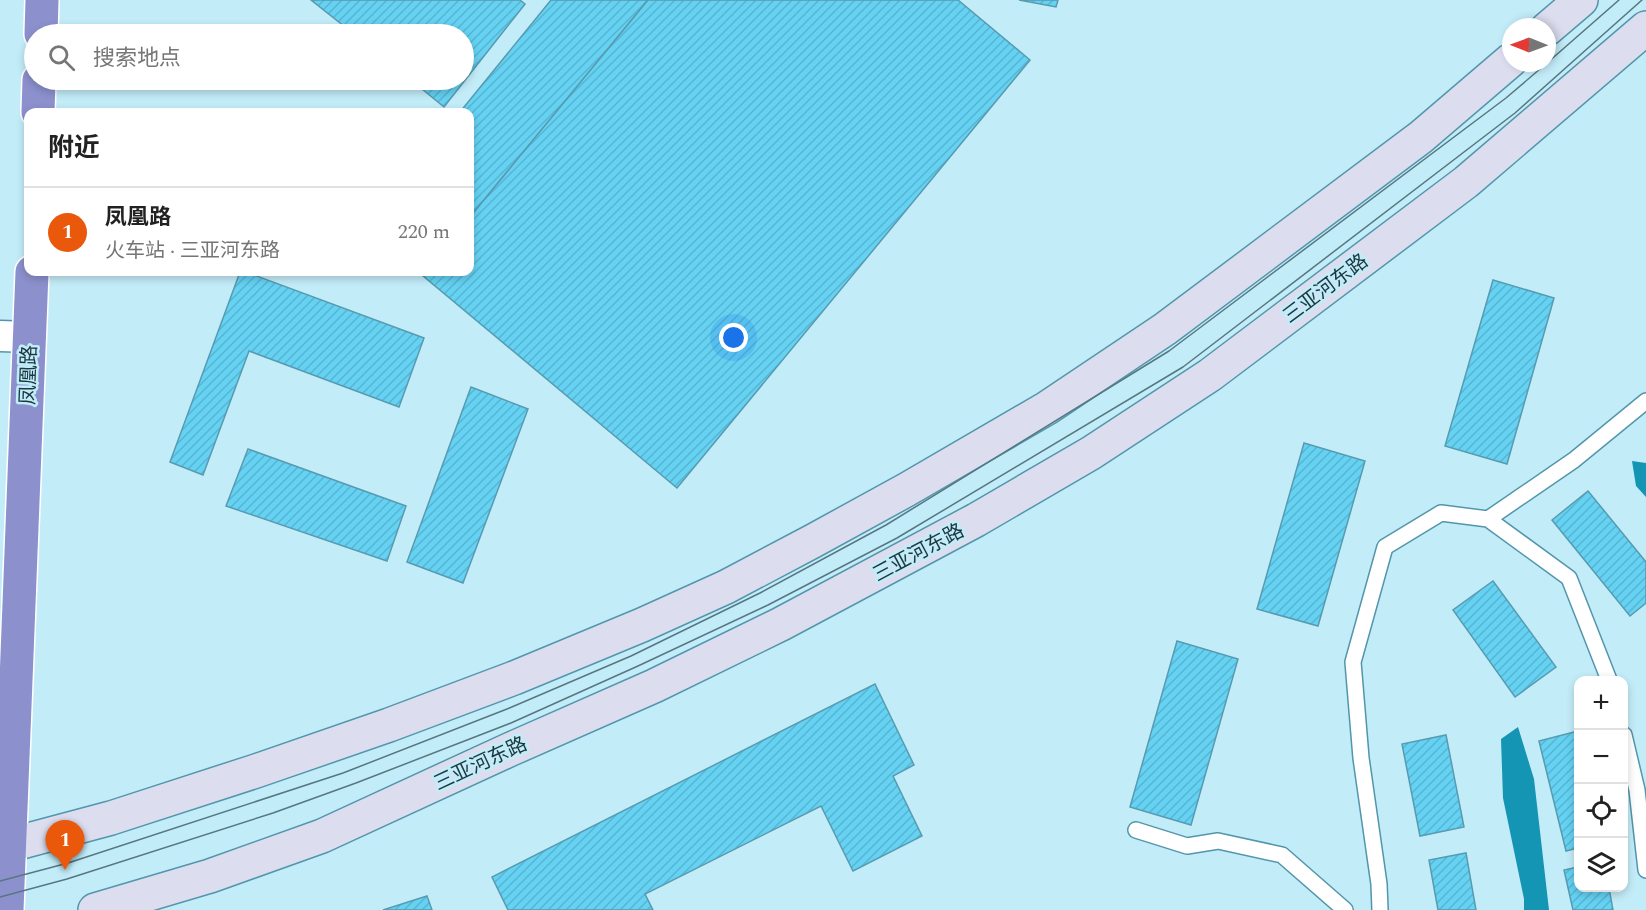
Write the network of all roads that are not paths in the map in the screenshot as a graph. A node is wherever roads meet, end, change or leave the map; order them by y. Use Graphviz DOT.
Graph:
graph roads {
  1 [pos="42,0"];
  2 [pos="1581,0"];
  3 [pos="1556,21"];
  4 [pos="41,24"];
  5 [pos="1646,28"];
  6 [pos="1502,68"];
  7 [pos="39,90"];
  8 [pos="38,108"];
  9 [pos="31,276"];
  10 [pos="15,336"];
  11 [pos="1646,402"];
  12 [pos="1488,519"];
  13 [pos="1607,676"];
  14 [pos="1628,755"];
  15 [pos="1136,830"];
  16 [pos="10,845"];
  17 [pos="1646,870"];
  18 [pos="7,910"];
  19 [pos="95,910"];
  20 [pos="1345,910"];
  21 [pos="1380,910"];
  1 -- 4 [label="highway"];
  2 -- 3 [label="main road"];
  5 -- 19 [label="main road, 三亚河东路"];
  6 -- 16 [label="main road"];
  7 -- 8 [label="highway"];
  9 -- 10 [label="highway, 凤凰路"];
  10 -- 16 [label="highway, 凤凰路"];
  11 -- 12 [label="lane"];
  12 -- 13 [label="lane"];
  12 -- 21 [label="lane"];
  14 -- 17 [label="lane"];
  15 -- 20 [label="lane"];
  16 -- 18 [label="highway, 凤凰路"];
}
